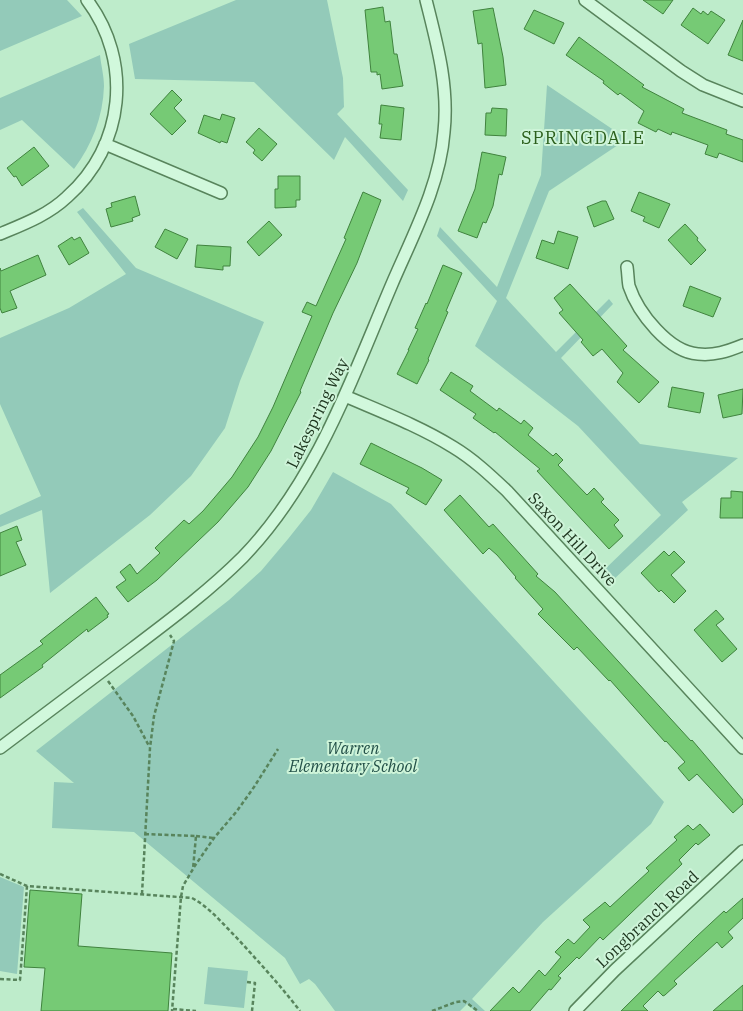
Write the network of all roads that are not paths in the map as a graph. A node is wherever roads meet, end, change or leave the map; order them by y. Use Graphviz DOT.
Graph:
graph roads {
  1 [pos="87,0"];
  2 [pos="426,0"];
  3 [pos="589,1"];
  4 [pos="743,101"];
  5 [pos="105,144"];
  6 [pos="221,193"];
  7 [pos="0,234"];
  8 [pos="627,267"];
  9 [pos="743,345"];
  10 [pos="345,396"];
  11 [pos="0,748"];
  12 [pos="743,748"];
  13 [pos="743,851"];
  14 [pos="575,1011"];
  1 -- 5 [label="street"];
  2 -- 10 [label="street, Lakespring Way"];
  3 -- 4 [label="street"];
  5 -- 6 [label="street"];
  5 -- 7 [label="street"];
  8 -- 9 [label="street"];
  10 -- 11 [label="street, Lakespring Way"];
  10 -- 12 [label="street, Saxon Hill Drive"];
  13 -- 14 [label="street, Longbranch Road"];
}
